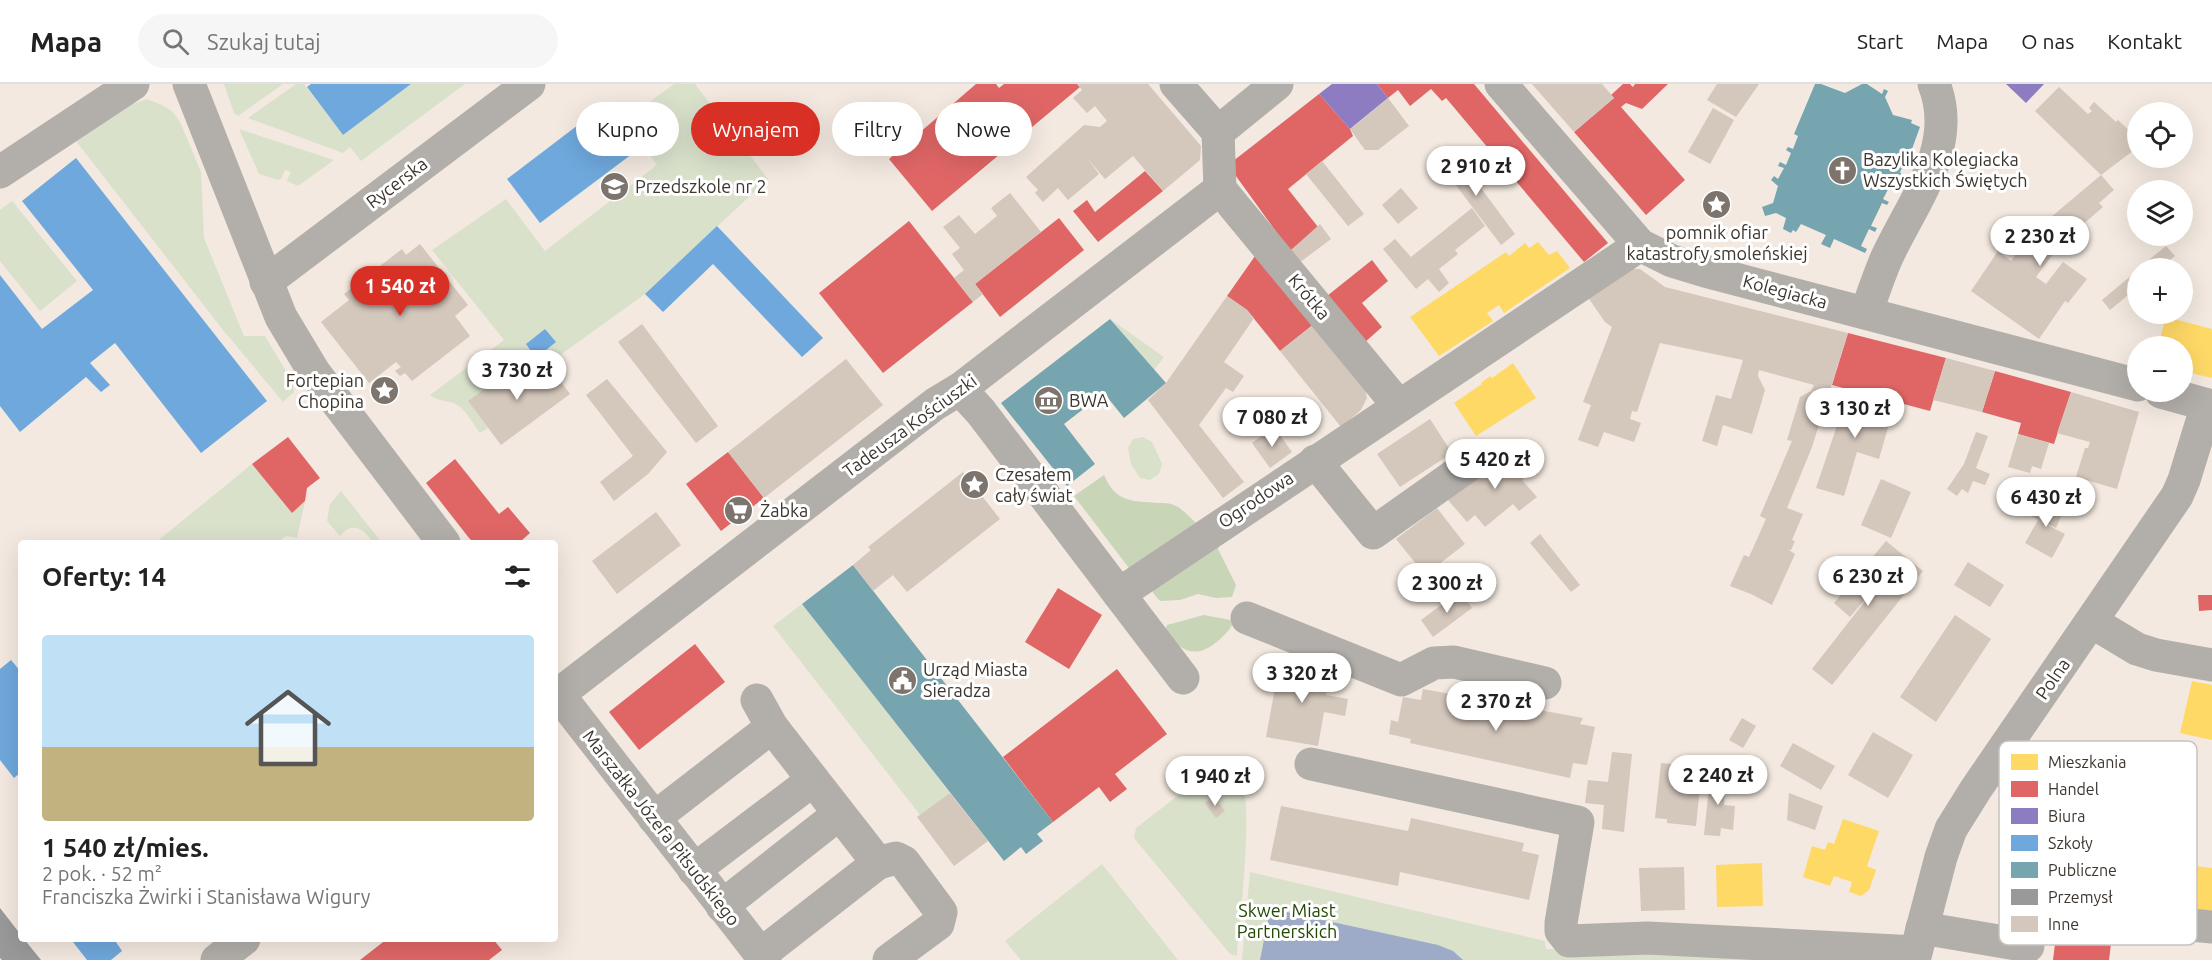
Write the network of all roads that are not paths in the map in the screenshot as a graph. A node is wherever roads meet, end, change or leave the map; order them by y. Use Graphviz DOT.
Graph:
graph roads {
  1 [pos="133,84"];
  2 [pos="189,84"];
  3 [pos="529,84"];
  4 [pos="1176,84"];
  5 [pos="1277,84"];
  6 [pos="1502,84"];
  7 [pos="1934,84"];
  8 [pos="1218,132"];
  9 [pos="0,172"];
  10 [pos="1220,189"];
  11 [pos="1640,244"];
  12 [pos="266,282"];
  13 [pos="1866,313"];
  14 [pos="2127,382"];
  15 [pos="960,389"];
  16 [pos="2193,400"];
  17 [pos="1398,405"];
  18 [pos="2210,405"];
  19 [pos="1315,461"];
  20 [pos="1472,463"];
  21 [pos="442,540"];
  22 [pos="1119,594"];
  23 [pos="1247,618"];
  24 [pos="2092,622"];
  25 [pos="2212,665"];
  26 [pos="1183,678"];
  27 [pos="1545,683"];
  28 [pos="558,692"];
  29 [pos="558,697"];
  30 [pos="2009,741"];
  31 [pos="1999,756"];
  32 [pos="1311,764"];
  33 [pos="813,780"];
  34 [pos="839,814"];
  35 [pos="654,818"];
  36 [pos="878,863"];
  37 [pos="694,870"];
  38 [pos="722,906"];
  39 [pos="2197,925"];
  40 [pos="2212,927"];
  41 [pos="240,942"];
  42 [pos="1917,946"];
  43 [pos="2028,946"];
  44 [pos="763,957"];
  45 [pos="217,960"];
  46 [pos="889,960"];
  1 -- 9 [label="street"];
  2 -- 12 [label="street"];
  3 -- 12 [label="street, Rycerska"];
  4 -- 8 [label="street"];
  5 -- 8 [label="street"];
  6 -- 11 [label="street, Kolegiacka"];
  7 -- 13 [label="street"];
  8 -- 10 [label="street"];
  10 -- 15 [label="street, Tadeusza Kościuszki"];
  10 -- 17 [label="street, Krótka"];
  11 -- 13 [label="street, Kolegiacka"];
  11 -- 17 [label="street, Ogrodowa"];
  12 -- 21 [label="street"];
  13 -- 14 [label="street, Kolegiacka"];
  15 -- 22 [label="street"];
  15 -- 28 [label="street, Tadeusza Kościuszki"];
  16 -- 18 [label="street"];
  17 -- 19 [label="street, Ogrodowa"];
  18 -- 24 [label="street, Polna"];
  19 -- 20 [label="street"];
  19 -- 22 [label="street, Ogrodowa"];
  22 -- 26 [label="street"];
  23 -- 27 [label="street"];
  24 -- 25 [label="street"];
  24 -- 30 [label="street, Polna"];
  29 -- 35 [label="street, Marszałka Józefa Piłsudskiego"];
  31 -- 42 [label="street, Polna"];
  32 -- 42 [label="street"];
  33 -- 34 [label="street"];
  33 -- 35 [label="street"];
  33 -- 37 [label="street"];
  34 -- 36 [label="street"];
  34 -- 38 [label="street"];
  35 -- 37 [label="street, Marszałka Józefa Piłsudskiego"];
  36 -- 44 [label="street"];
  36 -- 46 [label="street"];
  37 -- 38 [label="street, Marszałka Józefa Piłsudskiego"];
  38 -- 44 [label="street, Marszałka Józefa Piłsudskiego"];
  39 -- 40 [label="street"];
  41 -- 45 [label="street"];
  42 -- 43 [label="street"];
}
